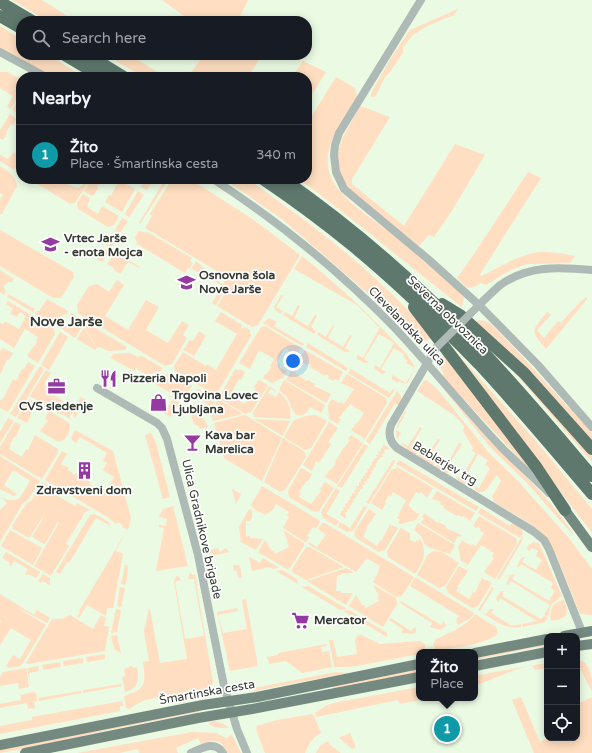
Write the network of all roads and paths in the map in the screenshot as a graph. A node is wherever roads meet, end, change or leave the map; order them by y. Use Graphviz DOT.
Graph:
graph roads {
  1 [pos="421,0"];
  2 [pos="0,2"];
  3 [pos="0,16"];
  4 [pos="24,16"];
  5 [pos="16,25"];
  6 [pos="0,52"];
  7 [pos="73,60"];
  8 [pos="96,60"];
  9 [pos="37,72"];
  10 [pos="94,72"];
  11 [pos="116,72"];
  12 [pos="220,184"];
  13 [pos="270,184"];
  14 [pos="290,184"];
  15 [pos="592,270"];
  16 [pos="400,288"];
  17 [pos="424,294"];
  18 [pos="479,305"];
  19 [pos="427,363"];
  20 [pos="97,388"];
  21 [pos="592,427"];
  22 [pos="592,448"];
  23 [pos="592,476"];
  24 [pos="592,494"];
  25 [pos="565,510"];
  26 [pos="592,547"];
  27 [pos="587,632"];
  28 [pos="544,640"];
  29 [pos="592,644"];
  30 [pos="580,646"];
  31 [pos="478,652"];
  32 [pos="544,653"];
  33 [pos="416,665"];
  34 [pos="478,665"];
  35 [pos="416,678"];
  36 [pos="229,701"];
  37 [pos="231,712"];
  38 [pos="0,745"];
  39 [pos="25,753"];
  40 [pos="191,753"];
  41 [pos="222,753"];
  42 [pos="247,753"];
  1 -- 18 [label="street"];
  2 -- 4 [label="highway"];
  3 -- 5 [label="highway"];
  6 -- 9 [label="street"];
  7 -- 10 [label="highway"];
  8 -- 11 [label="highway"];
  12 -- 19 [label="street, Clevelandska ulica"];
  13 -- 16 [label="highway, Severna obvoznica"];
  14 -- 17 [label="highway, Severna obvoznica"];
  15 -- 18 [label="street, Beblerjev trg"];
  16 -- 24 [label="highway, Severna obvoznica"];
  16 -- 25 [label="highway"];
  17 -- 22 [label="highway"];
  17 -- 23 [label="highway, Severna obvoznica"];
  18 -- 19 [label="street, Beblerjev trg, bridge"];
  18 -- 21 [label="street"];
  19 -- 25 [label="street, Clevelandska ulica"];
  19 -- 27 [label="street, Beblerjev trg"];
  20 -- 36 [label="street, Ulica Gradnikove brigade"];
  25 -- 26 [label="main road"];
  28 -- 31 [label="main road"];
  29 -- 30 [label="main road"];
  32 -- 34 [label="main road"];
  33 -- 36 [label="main road, Šmartinska cesta"];
  35 -- 37 [label="main road, Šmartinska cesta"];
  36 -- 37 [label="street, Ulica Gradnikove brigade"];
  36 -- 38 [label="main road, Šmartinska cesta"];
  37 -- 39 [label="main road, Šmartinska cesta"];
  37 -- 42 [label="street, Ulica Gradnikove brigade"];
  40 -- 41 [label="street"];
}
